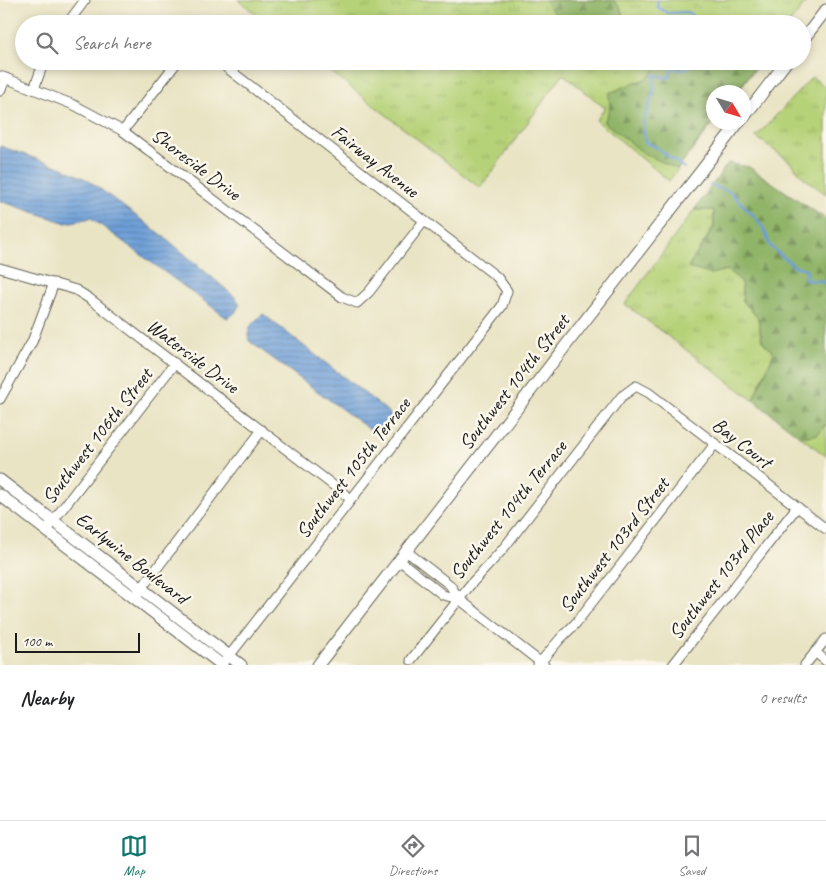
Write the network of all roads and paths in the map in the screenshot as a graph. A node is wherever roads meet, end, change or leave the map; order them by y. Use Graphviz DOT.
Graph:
graph roads {
  1 [pos="85,0"];
  2 [pos="826,10"];
  3 [pos="74,15"];
  4 [pos="811,29"];
  5 [pos="41,70"];
  6 [pos="171,70"];
  7 [pos="230,70"];
  8 [pos="779,70"];
  9 [pos="3,77"];
  10 [pos="34,89"];
  11 [pos="0,91"];
  12 [pos="751,108"];
  13 [pos="733,130"];
  14 [pos="123,131"];
  15 [pos="424,221"];
  16 [pos="0,268"];
  17 [pos="54,283"];
  18 [pos="507,291"];
  19 [pos="175,363"];
  20 [pos="636,386"];
  21 [pos="0,398"];
  22 [pos="262,430"];
  23 [pos="715,444"];
  24 [pos="0,480"];
  25 [pos="0,494"];
  26 [pos="351,499"];
  27 [pos="797,507"];
  28 [pos="50,525"];
  29 [pos="826,529"];
  30 [pos="403,556"];
  31 [pos="138,593"];
  32 [pos="459,599"];
  33 [pos="826,639"];
  34 [pos="815,652"];
  35 [pos="411,660"];
  36 [pos="826,661"];
  37 [pos="224,662"];
  38 [pos="541,664"];
  39 [pos="241,665"];
  40 [pos="318,665"];
  41 [pos="673,665"];
  42 [pos="805,665"];
  1 -- 3 [label="street"];
  2 -- 4 [label="main road"];
  5 -- 10 [label="street"];
  6 -- 14 [label="street"];
  7 -- 15 [label="street, Fairway Avenue"];
  8 -- 12 [label="main road"];
  9 -- 10 [label="street, Shoreside Drive"];
  9 -- 11 [label="street"];
  10 -- 14 [label="street, Shoreside Drive"];
  13 -- 30 [label="main road, Southwest 104th Street"];
  14 -- 15 [label="street, Shoreside Drive"];
  15 -- 18 [label="street, Fairway Avenue"];
  16 -- 17 [label="street, Waterside Drive"];
  17 -- 19 [label="street, Waterside Drive"];
  17 -- 21 [label="street"];
  18 -- 26 [label="street, Southwest 105th Terrace"];
  19 -- 22 [label="street, Waterside Drive"];
  19 -- 28 [label="street, Southwest 106th Street"];
  20 -- 23 [label="street, Bay Court"];
  20 -- 32 [label="street, Southwest 104th Terrace"];
  22 -- 26 [label="street, Waterside Drive"];
  22 -- 31 [label="street"];
  23 -- 27 [label="street, Bay Court"];
  23 -- 38 [label="street, Southwest 103rd Street"];
  24 -- 28 [label="main road, Earlywine Boulevard"];
  25 -- 28 [label="main road, Earlywine Boulevard"];
  26 -- 37 [label="street, Southwest 105th Terrace"];
  27 -- 29 [label="street, Bay Court"];
  27 -- 41 [label="street, Southwest 103rd Place"];
  28 -- 31 [label="main road, Earlywine Boulevard"];
  30 -- 32 [label="street"];
  30 -- 40 [label="main road, Southwest 104th Street"];
  31 -- 37 [label="main road, Earlywine Boulevard"];
  32 -- 35 [label="street, Southwest 104th Terrace"];
  32 -- 38 [label="street"];
  33 -- 34 [label="street"];
  34 -- 36 [label="street"];
  34 -- 42 [label="street"];
  37 -- 39 [label="main road, Earlywine Boulevard"];
}
